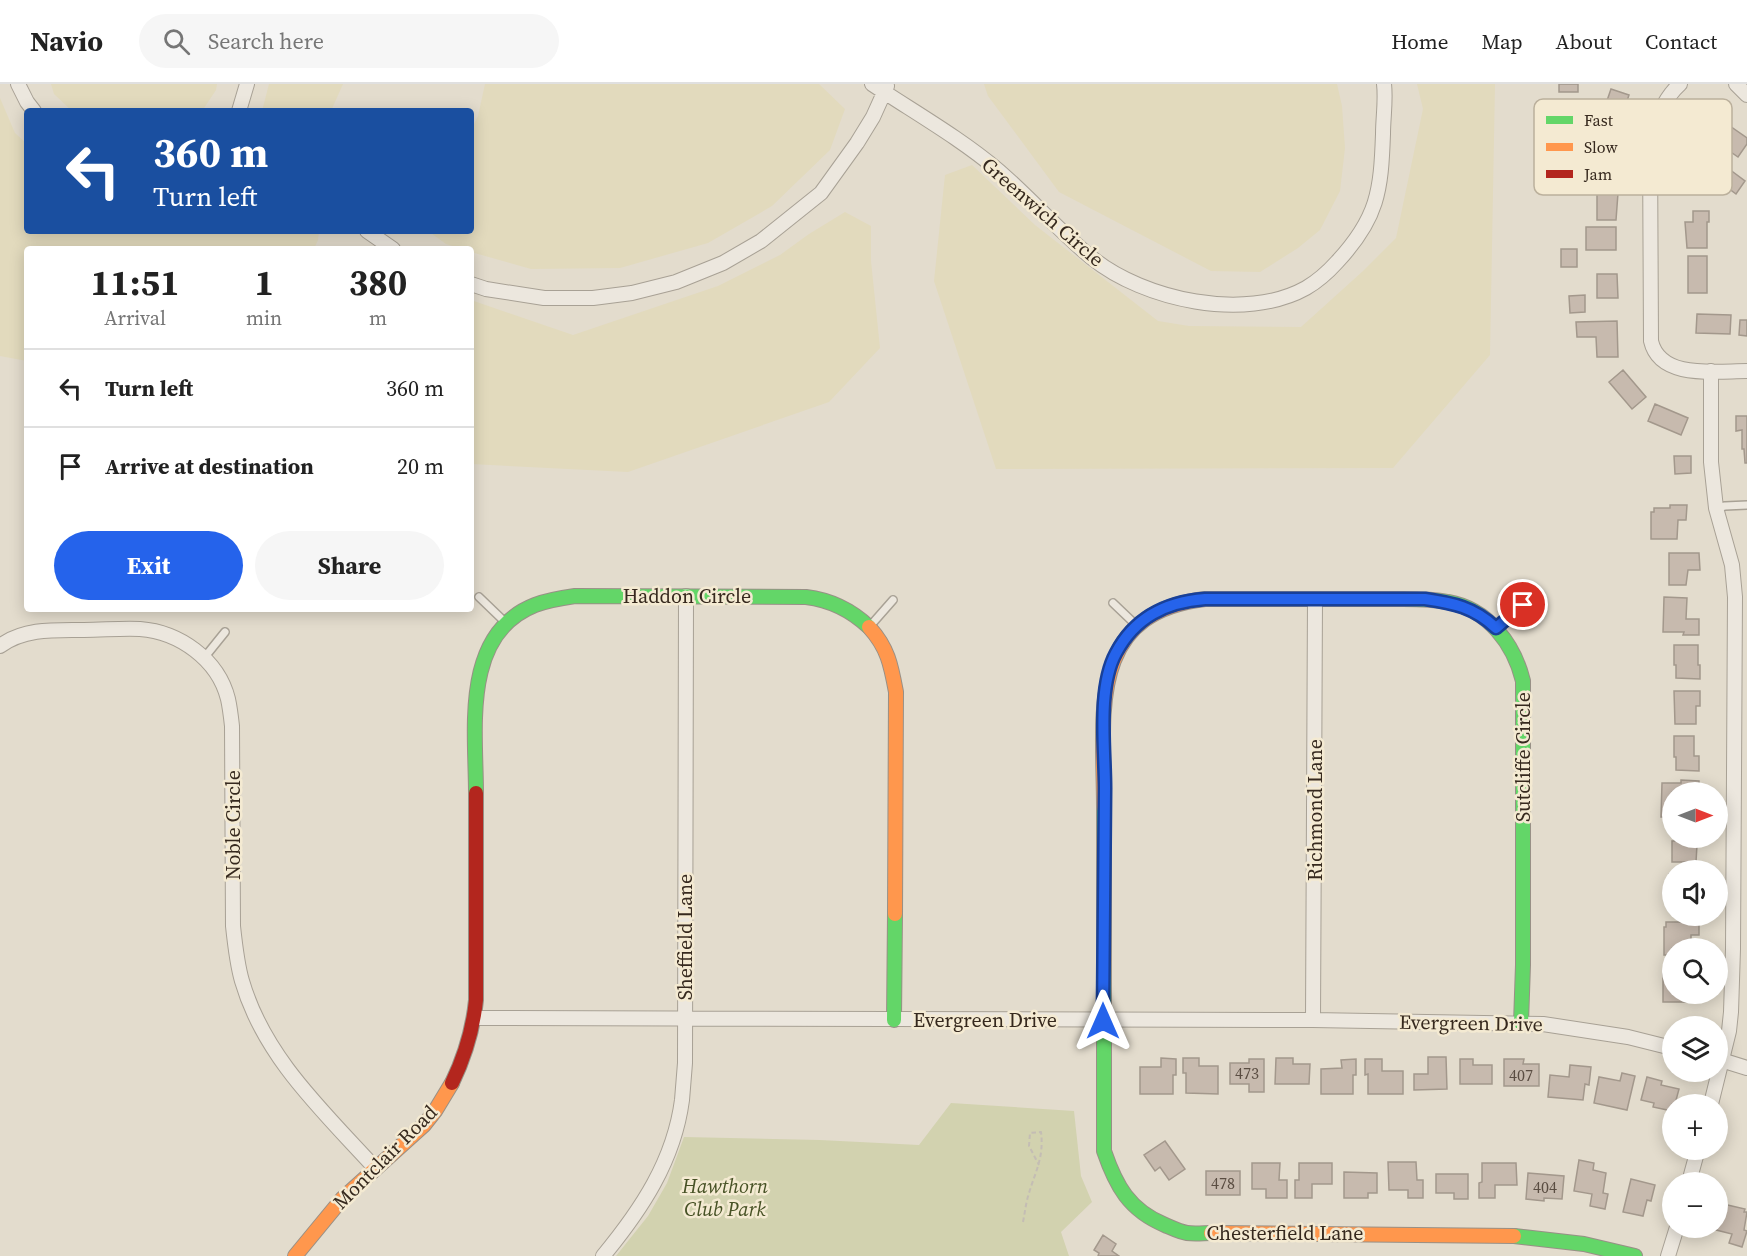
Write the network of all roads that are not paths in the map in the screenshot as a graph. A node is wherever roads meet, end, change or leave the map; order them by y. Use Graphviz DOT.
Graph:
graph roads {
  1 [pos="18,84"];
  2 [pos="247,84"];
  3 [pos="1384,84"];
  4 [pos="1680,84"];
  5 [pos="1736,84"];
  6 [pos="881,87"];
  7 [pos="1747,95"];
  8 [pos="1668,99"];
  9 [pos="32,108"];
  10 [pos="241,108"];
  11 [pos="1650,195"];
  12 [pos="371,234"];
  13 [pos="389,246"];
  14 [pos="474,285"];
  15 [pos="1711,371"];
  16 [pos="1747,371"];
  17 [pos="1747,505"];
  18 [pos="1716,508"];
  19 [pos="686,596"];
  20 [pos="479,597"];
  21 [pos="1741,597"];
  22 [pos="1315,599"];
  23 [pos="893,600"];
  24 [pos="1113,603"];
  25 [pos="1523,605"];
  26 [pos="506,623"];
  27 [pos="1137,626"];
  28 [pos="869,627"];
  29 [pos="1496,628"];
  30 [pos="225,632"];
  31 [pos="0,646"];
  32 [pos="204,658"];
  33 [pos="1741,774"];
  34 [pos="475,1018"];
  35 [pos="684,1019"];
  36 [pos="894,1020"];
  37 [pos="1313,1020"];
  38 [pos="1103,1021"];
  39 [pos="1521,1023"];
  40 [pos="1728,1034"];
  41 [pos="1662,1046"];
  42 [pos="1728,1062"];
  43 [pos="1747,1068"];
  44 [pos="375,1168"];
  45 [pos="1674,1238"];
  46 [pos="295,1256"];
  47 [pos="603,1256"];
  48 [pos="1635,1256"];
  49 [pos="1668,1256"];
  1 -- 9 [label="street"];
  2 -- 10 [label="street"];
  3 -- 6 [label="street, Greenwich Circle"];
  4 -- 8 [label="street"];
  5 -- 7 [label="street"];
  6 -- 14 [label="street"];
  11 -- 15 [label="street"];
  12 -- 13 [label="street"];
  15 -- 16 [label="street"];
  15 -- 18 [label="street"];
  17 -- 18 [label="lane"];
  18 -- 21 [label="street"];
  19 -- 26 [label="street, Haddon Circle"];
  19 -- 28 [label="street, Haddon Circle"];
  19 -- 35 [label="street, Sheffield Lane"];
  20 -- 26 [label="lane"];
  21 -- 33 [label="street"];
  22 -- 27 [label="street, Sutcliffe Circle"];
  22 -- 29 [label="street, Sutcliffe Circle"];
  22 -- 37 [label="street, Richmond Lane"];
  23 -- 28 [label="lane"];
  24 -- 27 [label="lane"];
  25 -- 29 [label="lane"];
  26 -- 34 [label="street, Haddon Circle"];
  27 -- 38 [label="street, Sutcliffe Circle"];
  28 -- 36 [label="street, Haddon Circle"];
  29 -- 39 [label="street, Sutcliffe Circle"];
  30 -- 32 [label="lane"];
  31 -- 32 [label="street, Noble Circle"];
  32 -- 44 [label="street, Noble Circle"];
  33 -- 40 [label="street"];
  34 -- 35 [label="street, Evergreen Drive"];
  34 -- 44 [label="street, Montclair Road"];
  35 -- 36 [label="street, Evergreen Drive"];
  35 -- 47 [label="street, Sheffield Lane"];
  36 -- 38 [label="street, Evergreen Drive"];
  37 -- 38 [label="street, Evergreen Drive"];
  37 -- 39 [label="street, Evergreen Drive"];
  38 -- 48 [label="street, Chesterfield Lane"];
  39 -- 41 [label="street, Evergreen Drive"];
  42 -- 43 [label="street"];
  44 -- 46 [label="street, Montclair Road"];
  45 -- 49 [label="street"];
}
